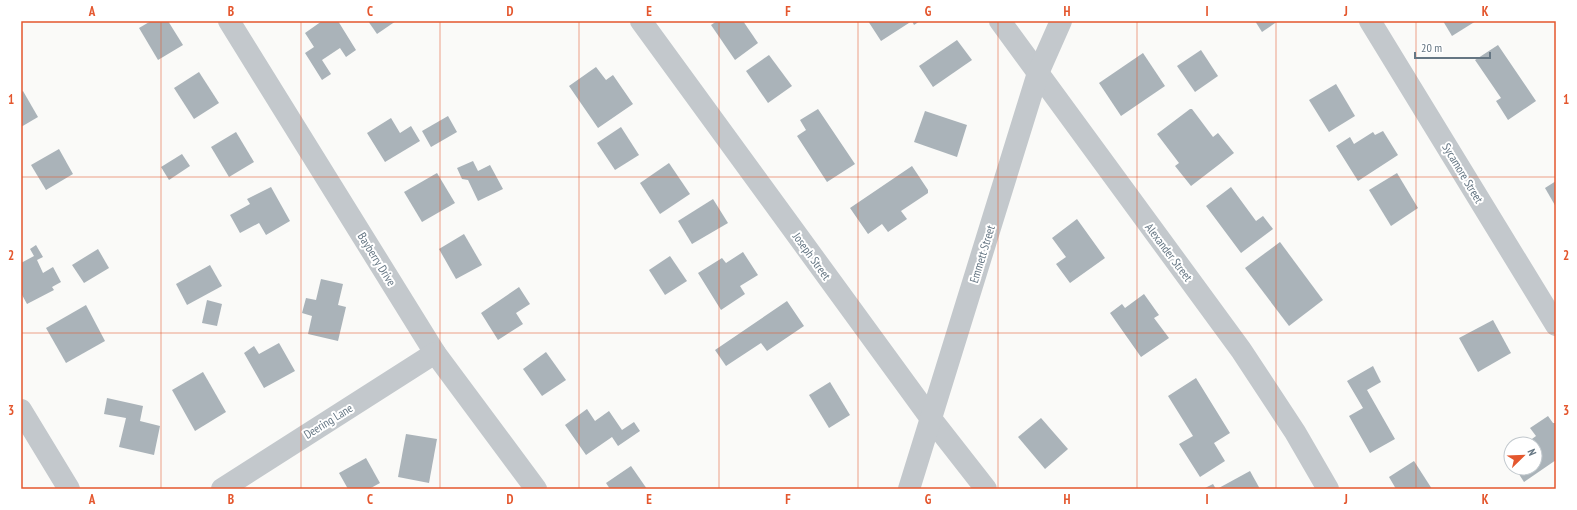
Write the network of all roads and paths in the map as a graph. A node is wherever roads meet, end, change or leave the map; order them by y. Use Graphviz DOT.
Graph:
graph roads {
  1 [pos="641,21"];
  2 [pos="1000,21"];
  3 [pos="1061,21"];
  4 [pos="1370,21"];
  5 [pos="233,23"];
  6 [pos="1038,73"];
  7 [pos="1554,319"];
  8 [pos="435,353"];
  9 [pos="21,410"];
  10 [pos="932,420"];
  11 [pos="70,489"];
  12 [pos="222,489"];
  13 [pos="536,489"];
  14 [pos="909,489"];
  15 [pos="986,489"];
  16 [pos="1328,489"];
  1 -- 10 [label="street, Joseph Street"];
  2 -- 6 [label="street, Alexander Street"];
  3 -- 6 [label="street, Emmett Street"];
  4 -- 7 [label="street, Sycamore Street"];
  5 -- 8 [label="street, Bayberry Drive"];
  6 -- 10 [label="street, Emmett Street"];
  6 -- 16 [label="street, Alexander Street"];
  8 -- 12 [label="street, Deering Lane"];
  8 -- 13 [label="street, Bayberry Drive"];
  9 -- 11 [label="street"];
  10 -- 14 [label="street, Emmett Street"];
  10 -- 15 [label="street, Joseph Street"];
}
